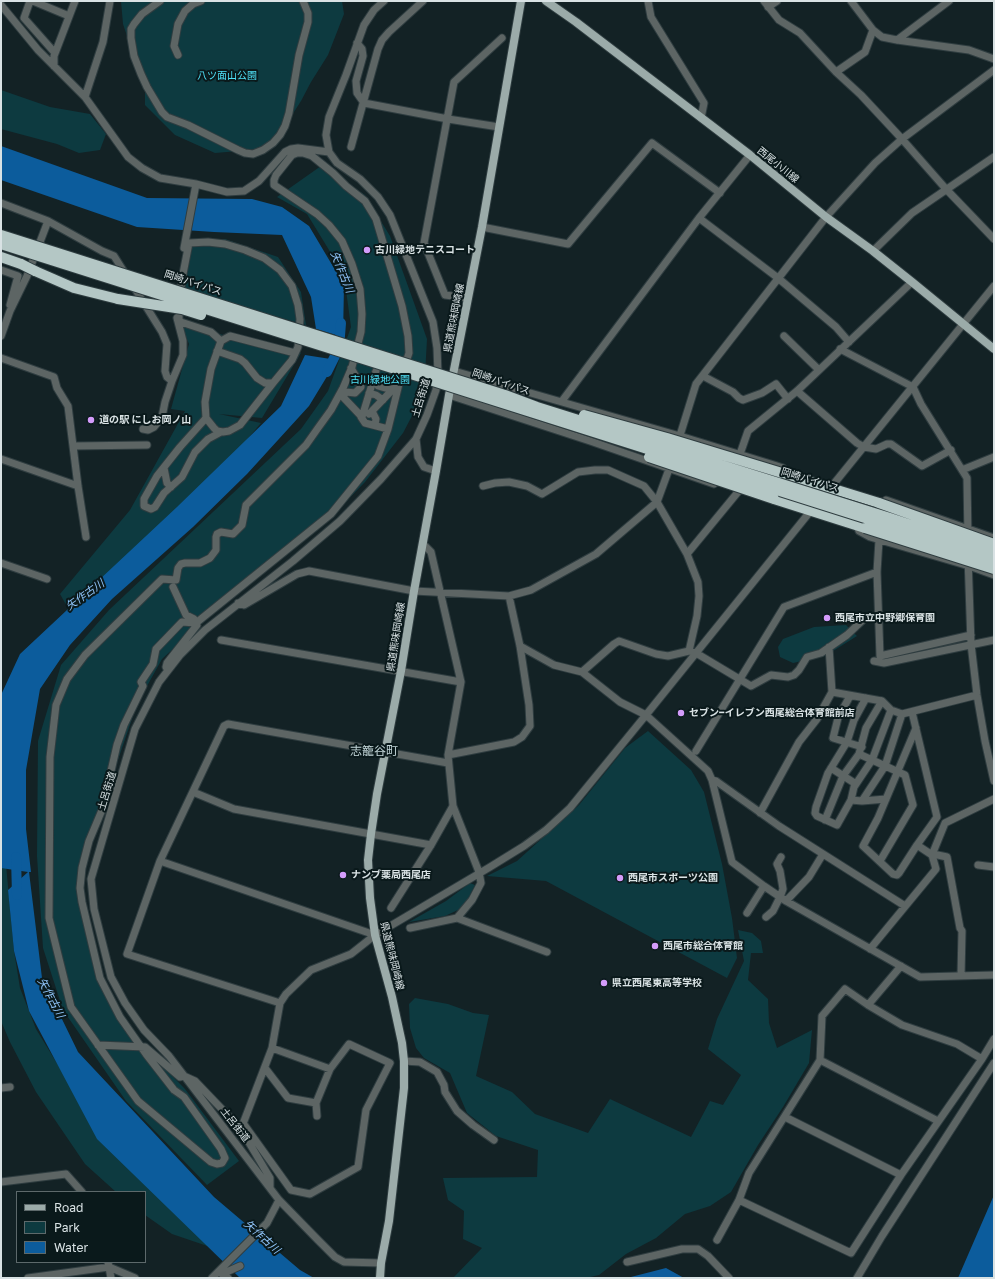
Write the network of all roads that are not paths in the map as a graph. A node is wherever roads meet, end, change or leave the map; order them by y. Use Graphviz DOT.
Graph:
graph roads {
  1 [pos="32,1"];
  2 [pos="75,1"];
  3 [pos="160,1"];
  4 [pos="201,1"];
  5 [pos="303,1"];
  6 [pos="384,1"];
  7 [pos="423,1"];
  8 [pos="521,1"];
  9 [pos="546,1"];
  10 [pos="648,1"];
  11 [pos="777,1"];
  12 [pos="852,1"];
  13 [pos="949,1"];
  14 [pos="112,2"];
  15 [pos="766,4"];
  16 [pos="1,5"];
  17 [pos="69,16"];
  18 [pos="874,30"];
  19 [pos="502,38"];
  20 [pos="897,40"];
  21 [pos="357,43"];
  22 [pos="55,53"];
  23 [pos="178,55"];
  24 [pos="994,59"];
  25 [pos="54,66"];
  26 [pos="994,70"];
  27 [pos="836,72"];
  28 [pos="85,97"];
  29 [pos="364,103"];
  30 [pos="701,118"];
  31 [pos="448,119"];
  32 [pos="499,127"];
  33 [pos="326,135"];
  34 [pos="902,139"];
  35 [pos="351,147"];
  36 [pos="315,151"];
  37 [pos="292,152"];
  38 [pos="329,152"];
  39 [pos="750,155"];
  40 [pos="994,157"];
  41 [pos="196,184"];
  42 [pos="946,189"];
  43 [pos="720,193"];
  44 [pos="1,203"];
  45 [pos="826,217"];
  46 [pos="700,218"];
  47 [pos="48,221"];
  48 [pos="482,227"];
  49 [pos="1,228"];
  50 [pos="1,235"];
  51 [pos="994,239"];
  52 [pos="1,244"];
  53 [pos="48,249"];
  54 [pos="873,251"];
  55 [pos="1,258"];
  56 [pos="1,270"];
  57 [pos="778,278"];
  58 [pos="912,282"];
  59 [pos="994,286"];
  60 [pos="468,298"];
  61 [pos="10,311"];
  62 [pos="964,323"];
  63 [pos="288,335"];
  64 [pos="1,336"];
  65 [pos="784,336"];
  66 [pos="221,341"];
  67 [pos="849,342"];
  68 [pos="994,349"];
  69 [pos="840,350"];
  70 [pos="217,351"];
  71 [pos="295,353"];
  72 [pos="1,358"];
  73 [pos="351,368"];
  74 [pos="819,370"];
  75 [pos="454,371"];
  76 [pos="703,376"];
  77 [pos="172,381"];
  78 [pos="383,381"];
  79 [pos="399,383"];
  80 [pos="273,384"];
  81 [pos="913,387"];
  82 [pos="797,392"];
  83 [pos="369,393"];
  84 [pos="448,395"];
  85 [pos="788,399"];
  86 [pos="383,400"];
  87 [pos="562,401"];
  88 [pos="537,407"];
  89 [pos="372,411"];
  90 [pos="206,418"];
  91 [pos="362,418"];
  92 [pos="557,421"];
  93 [pos="375,425"];
  94 [pos="143,429"];
  95 [pos="388,429"];
  96 [pos="220,432"];
  97 [pos="680,436"];
  98 [pos="416,439"];
  99 [pos="147,445"];
  100 [pos="74,446"];
  101 [pos="864,447"];
  102 [pos="950,450"];
  103 [pos="740,454"];
  104 [pos="994,457"];
  105 [pos="1,459"];
  106 [pos="164,468"];
  107 [pos="669,469"];
  108 [pos="962,470"];
  109 [pos="436,471"];
  110 [pos="786,474"];
  111 [pos="78,486"];
  112 [pos="483,486"];
  113 [pos="171,487"];
  114 [pos="830,488"];
  115 [pos="738,492"];
  116 [pos="851,495"];
  117 [pos="657,502"];
  118 [pos="791,504"];
  119 [pos="811,511"];
  120 [pos="860,526"];
  121 [pos="967,528"];
  122 [pos="86,537"];
  123 [pos="994,538"];
  124 [pos="879,540"];
  125 [pos="423,544"];
  126 [pos="994,544"];
  127 [pos="994,553"];
  128 [pos="687,554"];
  129 [pos="994,561"];
  130 [pos="1,563"];
  131 [pos="969,566"];
  132 [pos="994,570"];
  133 [pos="877,572"];
  134 [pos="994,575"];
  135 [pos="47,579"];
  136 [pos="173,587"];
  137 [pos="414,591"];
  138 [pos="440,593"];
  139 [pos="509,596"];
  140 [pos="238,604"];
  141 [pos="879,619"];
  142 [pos="196,622"];
  143 [pos="971,635"];
  144 [pos="221,640"];
  145 [pos="994,640"];
  146 [pos="971,644"];
  147 [pos="520,646"];
  148 [pos="829,647"];
  149 [pos="693,652"];
  150 [pos="874,661"];
  151 [pos="168,670"];
  152 [pos="401,671"];
  153 [pos="582,672"];
  154 [pos="740,679"];
  155 [pos="461,682"];
  156 [pos="832,692"];
  157 [pos="977,695"];
  158 [pos="850,696"];
  159 [pos="866,698"];
  160 [pos="882,701"];
  161 [pos="891,710"];
  162 [pos="912,712"];
  163 [pos="902,714"];
  164 [pos="646,715"];
  165 [pos="916,728"];
  166 [pos="847,742"];
  167 [pos="862,747"];
  168 [pos="385,751"];
  169 [pos="696,751"];
  170 [pos="859,754"];
  171 [pos="448,759"];
  172 [pos="872,760"];
  173 [pos="885,766"];
  174 [pos="831,768"];
  175 [pos="898,772"];
  176 [pos="843,776"];
  177 [pos="712,780"];
  178 [pos="994,781"];
  179 [pos="856,784"];
  180 [pos="193,792"];
  181 [pos="886,799"];
  182 [pos="994,799"];
  183 [pos="851,800"];
  184 [pos="862,801"];
  185 [pos="453,806"];
  186 [pos="760,813"];
  187 [pos="825,820"];
  188 [pos="370,834"];
  189 [pos="431,845"];
  190 [pos="917,845"];
  191 [pos="823,854"];
  192 [pos="932,854"];
  193 [pos="781,857"];
  194 [pos="160,861"];
  195 [pos="880,862"];
  196 [pos="978,865"];
  197 [pos="994,867"];
  198 [pos="479,872"];
  199 [pos="764,886"];
  200 [pos="783,899"];
  201 [pos="905,906"];
  202 [pos="391,908"];
  203 [pos="747,913"];
  204 [pos="766,917"];
  205 [pos="457,918"];
  206 [pos="410,928"];
  207 [pos="375,935"];
  208 [pos="870,949"];
  209 [pos="547,952"];
  210 [pos="901,966"];
  211 [pos="994,975"];
  212 [pos="961,976"];
  213 [pos="280,1003"];
  214 [pos="868,1006"];
  215 [pos="994,1039"];
  216 [pos="98,1045"];
  217 [pos="141,1047"];
  218 [pos="272,1048"];
  219 [pos="982,1059"];
  220 [pos="820,1060"];
  221 [pos="404,1061"];
  222 [pos="994,1063"];
  223 [pos="265,1068"];
  224 [pos="330,1069"];
  225 [pos="184,1076"];
  226 [pos="10,1087"];
  227 [pos="1,1088"];
  228 [pos="316,1103"];
  229 [pos="317,1116"];
  230 [pos="784,1117"];
  231 [pos="938,1121"];
  232 [pos="242,1126"];
  233 [pos="494,1140"];
  234 [pos="901,1175"];
  235 [pos="1,1182"];
  236 [pos="270,1187"];
  237 [pos="81,1191"];
  238 [pos="279,1200"];
  239 [pos="739,1200"];
  240 [pos="717,1240"];
  241 [pos="627,1262"];
  242 [pos="381,1263"];
  243 [pos="109,1265"];
  244 [pos="240,1266"];
  245 [pos="223,1275"];
  246 [pos="28,1278"];
  247 [pos="111,1278"];
  248 [pos="135,1278"];
  249 [pos="212,1278"];
  250 [pos="380,1278"];
  251 [pos="729,1278"];
  252 [pos="857,1278"];
  1 -- 17 [label="street"];
  1 -- 22 [label="street"];
  2 -- 17 [label="street"];
  3 -- 5 [label="street"];
  4 -- 23 [label="street"];
  6 -- 21 [label="street"];
  7 -- 29 [label="street"];
  8 -- 32 [label="main road, 県道熊味岡崎線"];
  9 -- 30 [label="main road, 西尾小川線"];
  10 -- 30 [label="street"];
  11 -- 15 [label="street"];
  12 -- 18 [label="street"];
  13 -- 20 [label="street"];
  14 -- 28 [label="street"];
  15 -- 27 [label="street"];
  16 -- 25 [label="street"];
  17 -- 22 [label="street"];
  18 -- 20 [label="street"];
  18 -- 27 [label="street"];
  19 -- 31 [label="street"];
  20 -- 24 [label="street"];
  21 -- 29 [label="street"];
  21 -- 33 [label="street"];
  22 -- 25 [label="street"];
  25 -- 28 [label="street"];
  26 -- 34 [label="street"];
  27 -- 34 [label="street"];
  28 -- 41 [label="street"];
  29 -- 31 [label="street"];
  29 -- 35 [label="street"];
  30 -- 39 [label="main road, 西尾小川線"];
  31 -- 32 [label="street"];
  31 -- 60 [label="street"];
  32 -- 48 [label="main road, 県道熊味岡崎線"];
  33 -- 36 [label="street"];
  33 -- 38 [label="street"];
  34 -- 42 [label="street"];
  34 -- 45 [label="street"];
  36 -- 37 [label="street"];
  36 -- 38 [label="street"];
  37 -- 41 [label="street"];
  37 -- 73 [label="street"];
  37 -- 79 [label="street"];
  38 -- 98 [label="street, 土呂街道"];
  39 -- 43 [label="street"];
  39 -- 45 [label="main road, 西尾小川線"];
  40 -- 42 [label="street"];
  41 -- 77 [label="street"];
  42 -- 51 [label="street"];
  42 -- 54 [label="street"];
  43 -- 46 [label="street"];
  43 -- 48 [label="street"];
  44 -- 47 [label="street"];
  45 -- 54 [label="main road, 西尾小川線"];
  45 -- 57 [label="street"];
  46 -- 57 [label="street"];
  46 -- 87 [label="street"];
  47 -- 61 [label="street"];
  47 -- 77 [label="street"];
  48 -- 60 [label="main road, 県道熊味岡崎線"];
  49 -- 53 [label="highway"];
  50 -- 53 [label="highway, 岡崎バイパス, bridge"];
  52 -- 63 [label="highway, 岡崎バイパス, bridge"];
  53 -- 88 [label="highway, 岡崎バイパス, bridge"];
  54 -- 58 [label="main road, 西尾小川線"];
  55 -- 63 [label="highway, bridge"];
  56 -- 61 [label="street"];
  57 -- 67 [label="street"];
  57 -- 76 [label="street"];
  58 -- 62 [label="main road, 西尾小川線"];
  58 -- 67 [label="street"];
  59 -- 62 [label="street"];
  60 -- 75 [label="main road, 県道熊味岡崎線"];
  61 -- 64 [label="street"];
  62 -- 68 [label="main road, 西尾小川線"];
  62 -- 81 [label="street"];
  63 -- 92 [label="highway, 岡崎バイパス, bridge"];
  65 -- 74 [label="street"];
  66 -- 70 [label="street"];
  66 -- 71 [label="street"];
  66 -- 71 [label="street"];
  67 -- 69 [label="street"];
  69 -- 74 [label="street"];
  69 -- 81 [label="street"];
  70 -- 80 [label="street"];
  70 -- 90 [label="street"];
  71 -- 80 [label="street"];
  72 -- 100 [label="street"];
  73 -- 91 [label="street"];
  73 -- 216 [label="street"];
  74 -- 82 [label="street"];
  75 -- 84 [label="main road, 県道熊味岡崎線"];
  75 -- 87 [label="street"];
  76 -- 85 [label="street"];
  76 -- 97 [label="street"];
  77 -- 94 [label="street"];
  78 -- 79 [label="street"];
  78 -- 83 [label="street"];
  78 -- 86 [label="street"];
  79 -- 95 [label="street"];
  80 -- 96 [label="street"];
  81 -- 101 [label="street"];
  81 -- 102 [label="street"];
  82 -- 85 [label="street"];
  82 -- 101 [label="street"];
  83 -- 86 [label="street"];
  83 -- 91 [label="street"];
  84 -- 107 [label="street"];
  84 -- 109 [label="main road, 県道熊味岡崎線"];
  85 -- 103 [label="street"];
  86 -- 89 [label="street"];
  87 -- 97 [label="street"];
  88 -- 110 [label="highway, bridge"];
  88 -- 127 [label="highway, 岡崎バイパス, bridge"];
  89 -- 91 [label="street"];
  89 -- 93 [label="street"];
  90 -- 96 [label="street"];
  90 -- 106 [label="street"];
  91 -- 93 [label="street"];
  92 -- 118 [label="highway, bridge"];
  92 -- 129 [label="highway, 岡崎バイパス, bridge"];
  93 -- 95 [label="street"];
  95 -- 142 [label="street"];
  96 -- 113 [label="street"];
  97 -- 103 [label="street"];
  97 -- 107 [label="street"];
  98 -- 109 [label="street"];
  98 -- 140 [label="street, 土呂街道"];
  99 -- 100 [label="street"];
  100 -- 111 [label="street"];
  101 -- 102 [label="street"];
  101 -- 114 [label="street"];
  102 -- 108 [label="street"];
  103 -- 110 [label="street"];
  104 -- 108 [label="street"];
  105 -- 111 [label="street"];
  106 -- 113 [label="street"];
  106 -- 113 [label="street"];
  107 -- 115 [label="street"];
  107 -- 117 [label="street"];
  108 -- 121 [label="street"];
  109 -- 125 [label="main road, 県道熊味岡崎線"];
  110 -- 114 [label="highway"];
  111 -- 122 [label="street"];
  112 -- 117 [label="street"];
  114 -- 116 [label="highway"];
  114 -- 119 [label="street"];
  115 -- 118 [label="street"];
  115 -- 128 [label="street"];
  116 -- 121 [label="street"];
  116 -- 126 [label="highway, bridge"];
  117 -- 128 [label="street"];
  117 -- 139 [label="street"];
  118 -- 119 [label="highway"];
  119 -- 120 [label="highway"];
  119 -- 149 [label="street"];
  120 -- 124 [label="street"];
  120 -- 132 [label="highway, bridge"];
  121 -- 123 [label="street"];
  121 -- 131 [label="street"];
  124 -- 131 [label="street"];
  124 -- 133 [label="street"];
  125 -- 137 [label="main road, 県道熊味岡崎線"];
  125 -- 138 [label="street"];
  128 -- 149 [label="street"];
  130 -- 135 [label="street"];
  131 -- 134 [label="street"];
  131 -- 143 [label="street"];
  133 -- 141 [label="street"];
  133 -- 154 [label="street"];
  136 -- 142 [label="street"];
  137 -- 138 [label="street"];
  137 -- 140 [label="street"];
  137 -- 152 [label="main road, 県道熊味岡崎線"];
  138 -- 139 [label="street"];
  138 -- 155 [label="street"];
  139 -- 147 [label="street"];
  140 -- 151 [label="street, 土呂街道"];
  141 -- 143 [label="street"];
  141 -- 148 [label="street"];
  142 -- 151 [label="street"];
  142 -- 217 [label="street"];
  143 -- 146 [label="street"];
  144 -- 152 [label="street"];
  145 -- 146 [label="street"];
  146 -- 150 [label="street"];
  146 -- 157 [label="street"];
  147 -- 153 [label="street"];
  147 -- 171 [label="street"];
  148 -- 154 [label="street"];
  148 -- 156 [label="street"];
  149 -- 153 [label="street"];
  149 -- 154 [label="street"];
  149 -- 164 [label="street"];
  151 -- 225 [label="street, 土呂街道"];
  152 -- 155 [label="street"];
  152 -- 168 [label="main road, 県道熊味岡崎線"];
  153 -- 164 [label="street"];
  154 -- 169 [label="street"];
  155 -- 171 [label="street"];
  156 -- 158 [label="street"];
  156 -- 186 [label="street"];
  157 -- 162 [label="street"];
  157 -- 178 [label="street"];
  158 -- 159 [label="street"];
  158 -- 166 [label="street"];
  159 -- 160 [label="street"];
  159 -- 166 [label="street"];
  160 -- 161 [label="street"];
  160 -- 167 [label="street"];
  161 -- 163 [label="street"];
  161 -- 172 [label="street"];
  162 -- 163 [label="street"];
  162 -- 165 [label="street"];
  163 -- 173 [label="street"];
  164 -- 177 [label="street"];
  164 -- 198 [label="street"];
  165 -- 175 [label="street"];
  165 -- 190 [label="street"];
  166 -- 167 [label="street"];
  166 -- 174 [label="street"];
  167 -- 170 [label="street"];
  168 -- 171 [label="street"];
  168 -- 180 [label="street"];
  168 -- 188 [label="main road, 県道熊味岡崎線"];
  170 -- 172 [label="street"];
  170 -- 176 [label="street"];
  171 -- 185 [label="street"];
  172 -- 173 [label="street"];
  172 -- 179 [label="street"];
  173 -- 175 [label="street"];
  173 -- 184 [label="street"];
  174 -- 176 [label="street"];
  174 -- 187 [label="street"];
  175 -- 181 [label="street"];
  175 -- 195 [label="street"];
  176 -- 179 [label="street"];
  176 -- 187 [label="street"];
  177 -- 186 [label="street"];
  177 -- 199 [label="street"];
  179 -- 183 [label="street"];
  180 -- 188 [label="street"];
  180 -- 194 [label="street"];
  181 -- 184 [label="street"];
  181 -- 195 [label="street"];
  182 -- 192 [label="street"];
  183 -- 184 [label="street"];
  183 -- 187 [label="street"];
  185 -- 189 [label="street"];
  185 -- 198 [label="street"];
  186 -- 191 [label="street"];
  188 -- 189 [label="street"];
  188 -- 207 [label="main road, 県道熊味岡崎線"];
  189 -- 202 [label="street"];
  190 -- 192 [label="street"];
  190 -- 195 [label="street"];
  191 -- 200 [label="street"];
  191 -- 201 [label="street"];
  192 -- 201 [label="street"];
  192 -- 212 [label="street"];
  193 -- 200 [label="street"];
  194 -- 207 [label="street"];
  194 -- 213 [label="street"];
  196 -- 197 [label="street"];
  198 -- 205 [label="street"];
  198 -- 207 [label="street"];
  199 -- 200 [label="street"];
  199 -- 203 [label="street"];
  200 -- 204 [label="street"];
  200 -- 208 [label="street"];
  201 -- 208 [label="street"];
  205 -- 206 [label="street"];
  205 -- 209 [label="street"];
  207 -- 213 [label="street"];
  207 -- 221 [label="main road, 県道熊味岡崎線"];
  208 -- 210 [label="street"];
  210 -- 212 [label="street"];
  210 -- 214 [label="street"];
  211 -- 212 [label="street"];
  213 -- 218 [label="street"];
  214 -- 219 [label="street"];
  214 -- 220 [label="street"];
  215 -- 219 [label="street"];
  216 -- 217 [label="street"];
  216 -- 217 [label="street"];
  217 -- 225 [label="street"];
  218 -- 223 [label="street"];
  218 -- 224 [label="street"];
  219 -- 231 [label="street"];
  220 -- 230 [label="street"];
  220 -- 231 [label="street"];
  221 -- 233 [label="street"];
  221 -- 242 [label="main road, 県道熊味岡崎線"];
  222 -- 252 [label="street"];
  223 -- 228 [label="street"];
  223 -- 232 [label="street"];
  224 -- 228 [label="street"];
  224 -- 232 [label="street"];
  225 -- 232 [label="street"];
  225 -- 236 [label="street, 土呂街道"];
  226 -- 227 [label="street"];
  228 -- 229 [label="street"];
  230 -- 234 [label="street"];
  230 -- 239 [label="street"];
  231 -- 234 [label="street"];
  232 -- 236 [label="street"];
  234 -- 239 [label="street"];
  235 -- 237 [label="street"];
  236 -- 238 [label="street"];
  238 -- 242 [label="street"];
  238 -- 245 [label="street"];
  239 -- 240 [label="street"];
  241 -- 251 [label="street"];
  242 -- 250 [label="main road, 県道熊味岡崎線"];
  243 -- 246 [label="street"];
  243 -- 247 [label="street"];
  243 -- 248 [label="street"];
  244 -- 245 [label="street"];
  245 -- 249 [label="street"];
}
